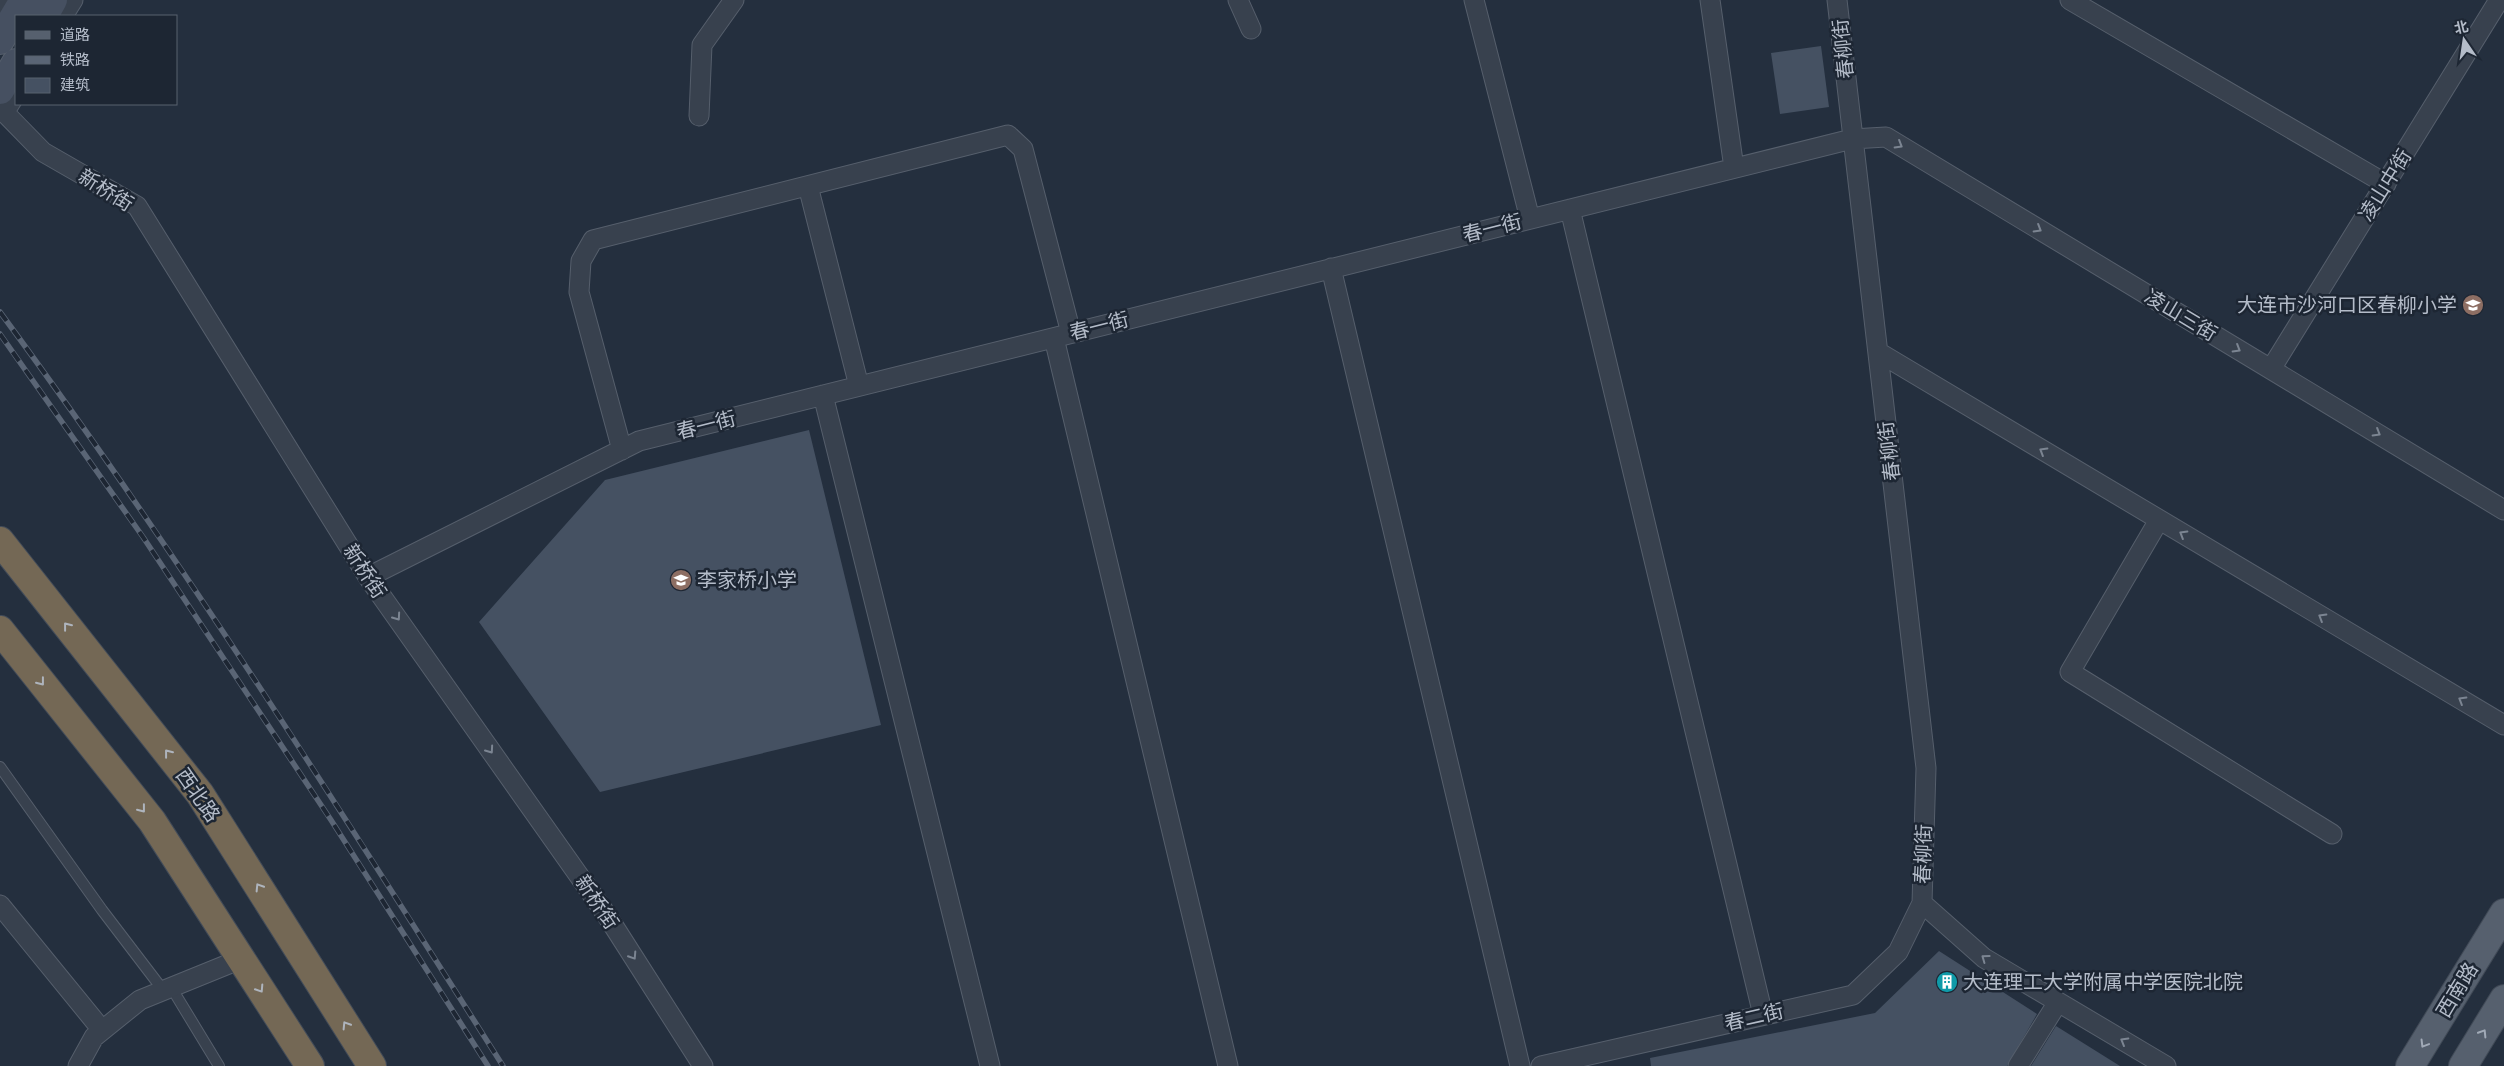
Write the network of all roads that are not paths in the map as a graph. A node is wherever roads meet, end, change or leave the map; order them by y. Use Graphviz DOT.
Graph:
graph roads {
  1 [pos="3,0"];
  2 [pos="24,0"];
  3 [pos="53,0"];
  4 [pos="73,0"];
  5 [pos="734,0"];
  6 [pos="1238,0"];
  7 [pos="1474,0"];
  8 [pos="1710,0"];
  9 [pos="1837,0"];
  10 [pos="2070,0"];
  11 [pos="2499,0"];
  12 [pos="0,6"];
  13 [pos="45,15"];
  14 [pos="64,15"];
  15 [pos="1251,29"];
  16 [pos="0,40"];
  17 [pos="15,66"];
  18 [pos="15,95"];
  19 [pos="1,104"];
  20 [pos="699,116"];
  21 [pos="1852,139"];
  22 [pos="1734,168"];
  23 [pos="2386,184"];
  24 [pos="808,186"];
  25 [pos="1570,209"];
  26 [pos="1530,219"];
  27 [pos="1331,268"];
  28 [pos="1062,336"];
  29 [pos="1878,352"];
  30 [pos="2271,369"];
  31 [pos="859,386"];
  32 [pos="823,395"];
  33 [pos="622,450"];
  34 [pos="2504,510"];
  35 [pos="2159,520"];
  36 [pos="0,541"];
  37 [pos="368,577"];
  38 [pos="0,630"];
  39 [pos="2504,725"];
  40 [pos="0,767"];
  41 [pos="2332,834"];
  42 [pos="1922,903"];
  43 [pos="0,905"];
  44 [pos="2504,913"];
  45 [pos="241,959"];
  46 [pos="167,989"];
  47 [pos="2504,999"];
  48 [pos="2058,1002"];
  49 [pos="1763,1015"];
  50 [pos="102,1030"];
  51 [pos="78,1066"];
  52 [pos="219,1066"];
  53 [pos="310,1066"];
  54 [pos="372,1066"];
  55 [pos="703,1066"];
  56 [pos="990,1066"];
  57 [pos="1228,1066"];
  58 [pos="1520,1066"];
  59 [pos="1540,1066"];
  60 [pos="2018,1066"];
  61 [pos="2166,1066"];
  62 [pos="2410,1066"];
  63 [pos="2462,1066"];
  1 -- 12 [label="street"];
  2 -- 16 [label="main road"];
  3 -- 13 [label="main road"];
  4 -- 14 [label="street"];
  5 -- 20 [label="street"];
  6 -- 15 [label="street"];
  7 -- 26 [label="street"];
  8 -- 22 [label="street"];
  9 -- 21 [label="street, 春柳街"];
  10 -- 23 [label="street"];
  11 -- 23 [label="street, 凌山中街"];
  17 -- 19 [label="main road"];
  18 -- 19 [label="street"];
  19 -- 37 [label="street, 新桥街"];
  21 -- 22 [label="street, 春一街"];
  21 -- 29 [label="street, 春柳街"];
  21 -- 30 [label="street, 凌山三街, one-way"];
  22 -- 25 [label="street, 春一街"];
  23 -- 30 [label="street, 凌山中街"];
  24 -- 28 [label="street"];
  24 -- 31 [label="street"];
  24 -- 33 [label="street"];
  25 -- 26 [label="street, 春一街"];
  25 -- 49 [label="street"];
  26 -- 27 [label="street, 春一街"];
  27 -- 28 [label="street, 春一街"];
  27 -- 58 [label="street"];
  28 -- 31 [label="street, 春一街"];
  28 -- 57 [label="street"];
  35 -- 29 [label="street, one-way"];
  29 -- 42 [label="street, 春柳街"];
  30 -- 34 [label="street, 凌山三街, one-way"];
  31 -- 32 [label="street, 春一街"];
  32 -- 33 [label="street, 春一街"];
  32 -- 56 [label="street"];
  33 -- 37 [label="street, 春一街"];
  39 -- 35 [label="street, one-way"];
  35 -- 41 [label="street"];
  54 -- 36 [label="highway, 西北路, one-way"];
  37 -- 55 [label="street, 新桥街, one-way"];
  38 -- 45 [label="highway, one-way"];
  40 -- 46 [label="lane"];
  48 -- 42 [label="street, one-way"];
  42 -- 49 [label="street, 春二街"];
  43 -- 50 [label="street"];
  44 -- 62 [label="main road, 西南路, one-way"];
  45 -- 46 [label="street"];
  45 -- 53 [label="highway, one-way"];
  46 -- 50 [label="street"];
  46 -- 52 [label="lane"];
  63 -- 47 [label="main road, one-way"];
  48 -- 60 [label="street"];
  61 -- 48 [label="street, one-way"];
  49 -- 59 [label="street, 春二街"];
  50 -- 51 [label="street"];
}
